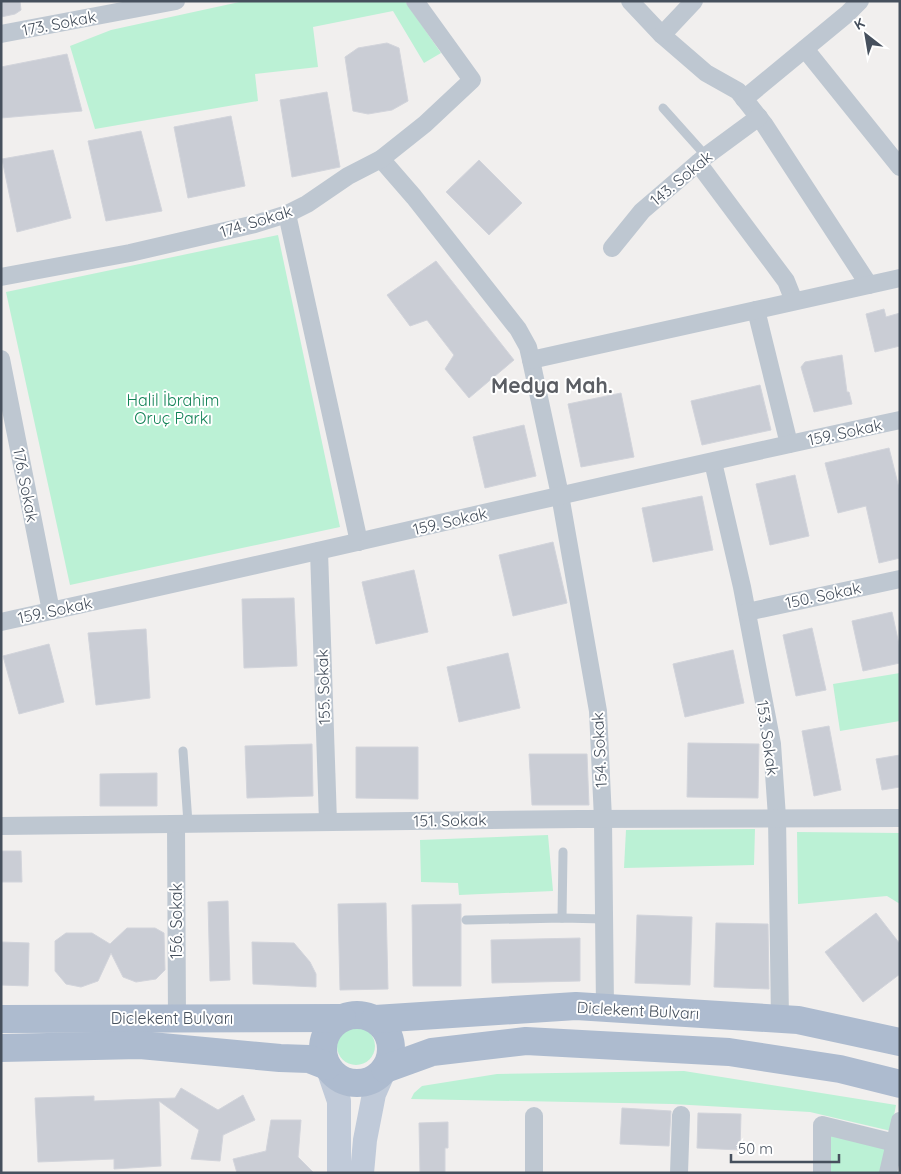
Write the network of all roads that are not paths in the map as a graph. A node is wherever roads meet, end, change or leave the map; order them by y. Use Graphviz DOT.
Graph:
graph roads {
  1 [pos="176,1"];
  2 [pos="415,1"];
  3 [pos="630,1"];
  4 [pos="694,1"];
  5 [pos="860,1"];
  6 [pos="1,34"];
  7 [pos="662,36"];
  8 [pos="805,49"];
  9 [pos="744,98"];
  10 [pos="663,108"];
  11 [pos="759,117"];
  12 [pos="381,159"];
  13 [pos="702,160"];
  14 [pos="900,167"];
  15 [pos="287,214"];
  16 [pos="612,248"];
  17 [pos="1,278"];
  18 [pos="900,278"];
  19 [pos="868,285"];
  20 [pos="794,301"];
  21 [pos="756,310"];
  22 [pos="1,359"];
  23 [pos="531,360"];
  24 [pos="900,420"];
  25 [pos="8,429"];
  26 [pos="789,444"];
  27 [pos="713,462"];
  28 [pos="560,495"];
  29 [pos="359,542"];
  30 [pos="319,552"];
  31 [pos="900,578"];
  32 [pos="51,611"];
  33 [pos="747,612"];
  34 [pos="1,622"];
  35 [pos="183,751"];
  36 [pos="777,817"];
  37 [pos="900,818"];
  38 [pos="603,819"];
  39 [pos="328,822"];
  40 [pos="182,823"];
  41 [pos="1,826"];
  42 [pos="563,852"];
  43 [pos="562,918"];
  44 [pos="466,920"];
  45 [pos="604,920"];
  46 [pos="605,1008"];
  47 [pos="342,1018"];
  48 [pos="1,1019"];
  49 [pos="177,1019"];
  50 [pos="375,1019"];
  51 [pos="780,1019"];
  52 [pos="900,1042"];
  53 [pos="1,1048"];
  54 [pos="327,1066"];
  55 [pos="385,1069"];
  56 [pos="900,1084"];
  57 [pos="681,1115"];
  58 [pos="534,1116"];
  59 [pos="900,1121"];
  60 [pos="895,1143"];
  61 [pos="339,1173"];
  62 [pos="362,1173"];
  63 [pos="534,1173"];
  64 [pos="679,1173"];
  65 [pos="822,1173"];
  66 [pos="888,1173"];
  1 -- 6 [label="street, 173. Sokak"];
  2 -- 12 [label="street, 174. Sokak"];
  3 -- 7 [label="street"];
  4 -- 7 [label="street"];
  5 -- 8 [label="street"];
  7 -- 9 [label="street"];
  8 -- 9 [label="street"];
  8 -- 14 [label="street"];
  9 -- 11 [label="street"];
  10 -- 13 [label="lane"];
  11 -- 13 [label="street, 143. Sokak"];
  11 -- 19 [label="street"];
  12 -- 15 [label="street, 174. Sokak"];
  12 -- 23 [label="street, 154. Sokak"];
  13 -- 16 [label="street, 143. Sokak"];
  13 -- 20 [label="street"];
  15 -- 17 [label="street, 174. Sokak"];
  15 -- 29 [label="street"];
  18 -- 19 [label="street"];
  19 -- 20 [label="street"];
  20 -- 21 [label="street"];
  21 -- 23 [label="street"];
  21 -- 26 [label="street"];
  22 -- 25 [label="street, 176. Sokak"];
  23 -- 28 [label="street, 154. Sokak"];
  24 -- 26 [label="street, 159. Sokak"];
  25 -- 32 [label="street, 176. Sokak"];
  26 -- 27 [label="street, 159. Sokak"];
  27 -- 28 [label="street, 159. Sokak"];
  27 -- 33 [label="street, 153. Sokak"];
  28 -- 29 [label="street, 159. Sokak"];
  28 -- 38 [label="street, 154. Sokak"];
  29 -- 30 [label="street, 159. Sokak"];
  30 -- 32 [label="street, 159. Sokak"];
  30 -- 39 [label="street, 155. Sokak"];
  31 -- 33 [label="street, 150. Sokak"];
  32 -- 34 [label="street, 159. Sokak"];
  33 -- 36 [label="street, 153. Sokak"];
  35 -- 40 [label="lane"];
  36 -- 37 [label="street, 151. Sokak"];
  36 -- 38 [label="street, 151. Sokak"];
  36 -- 51 [label="street, 153. Sokak"];
  38 -- 39 [label="street, 151. Sokak"];
  38 -- 45 [label="street, 154. Sokak"];
  39 -- 40 [label="street, 151. Sokak"];
  40 -- 41 [label="street, 151. Sokak"];
  40 -- 49 [label="street, 156. Sokak"];
  42 -- 43 [label="lane"];
  43 -- 44 [label="lane"];
  43 -- 45 [label="lane"];
  45 -- 46 [label="street, 154. Sokak"];
  46 -- 50 [label="main road, Diclekent Bulvarı"];
  46 -- 51 [label="main road, Diclekent Bulvarı"];
  47 -- 49 [label="main road, Diclekent Bulvarı"];
  47 -- 50 [label="main road"];
  47 -- 54 [label="main road"];
  48 -- 49 [label="main road, Diclekent Bulvarı"];
  50 -- 55 [label="main road"];
  51 -- 52 [label="main road, Diclekent Bulvarı"];
  53 -- 54 [label="main road, Diclekent Bulvarı"];
  54 -- 55 [label="main road"];
  54 -- 61 [label="main road"];
  55 -- 56 [label="main road"];
  55 -- 62 [label="main road"];
  57 -- 64 [label="street"];
  58 -- 63 [label="street"];
  59 -- 60 [label="street"];
  60 -- 65 [label="street"];
  60 -- 66 [label="street"];
}
